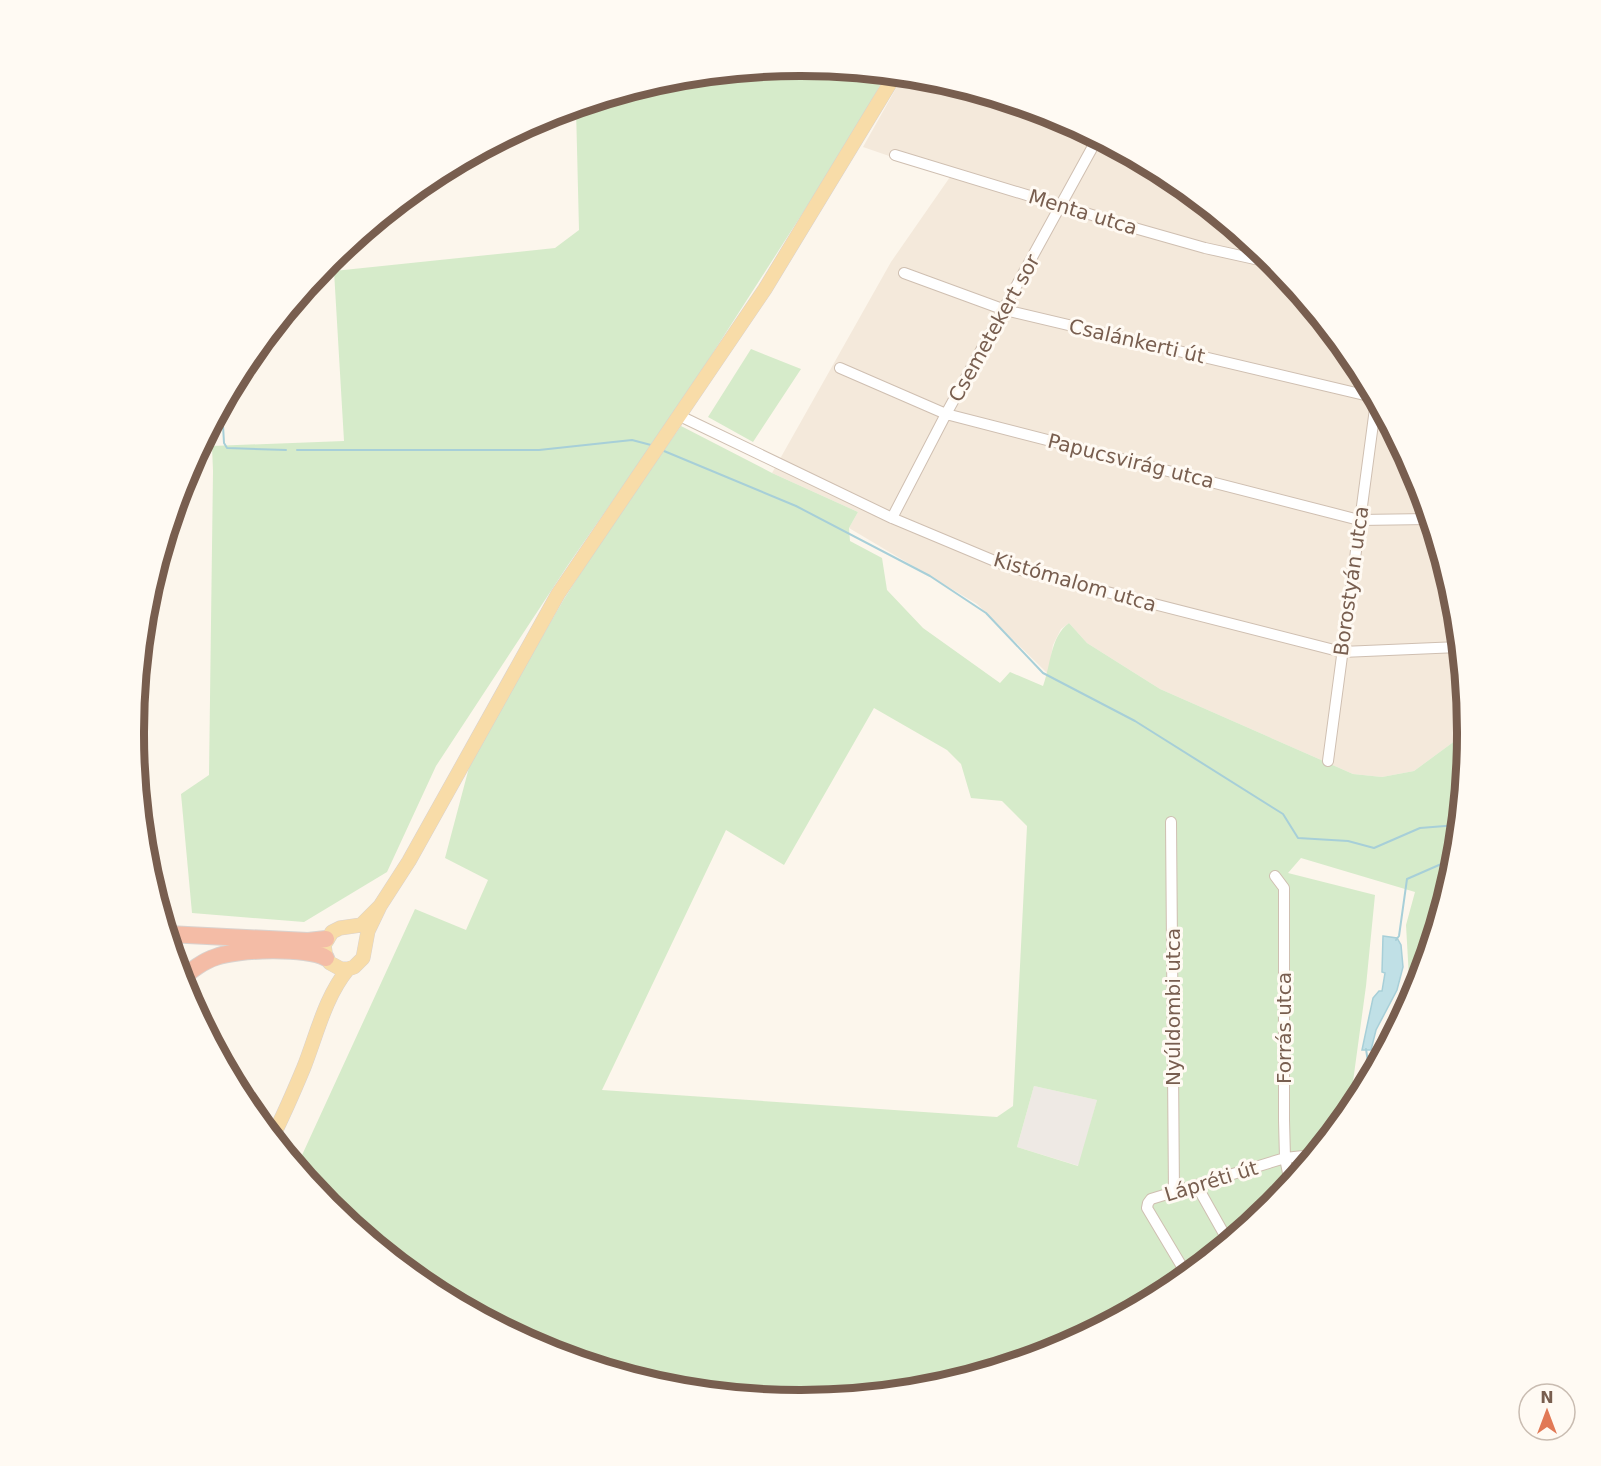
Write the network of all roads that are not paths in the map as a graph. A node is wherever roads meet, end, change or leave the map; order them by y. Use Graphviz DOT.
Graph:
graph roads {
  1 [pos="890,83"];
  2 [pos="1094,145"];
  3 [pos="895,155"];
  4 [pos="1061,206"];
  5 [pos="1254,259"];
  6 [pos="904,273"];
  7 [pos="1005,310"];
  8 [pos="840,368"];
  9 [pos="1362,394"];
  10 [pos="946,414"];
  11 [pos="1374,415"];
  12 [pos="680,416"];
  13 [pos="892,518"];
  14 [pos="1421,519"];
  15 [pos="1359,520"];
  16 [pos="1451,647"];
  17 [pos="1342,652"];
  18 [pos="1328,761"];
  19 [pos="1171,822"];
  20 [pos="1275,876"];
  21 [pos="380,906"];
  22 [pos="349,928"];
  23 [pos="176,934"];
  24 [pos="326,939"];
  25 [pos="365,944"];
  26 [pos="328,961"];
  27 [pos="348,969"];
  28 [pos="190,973"];
  29 [pos="329,998"];
  30 [pos="277,1128"];
  31 [pos="1302,1156"];
  32 [pos="1285,1158"];
  33 [pos="1288,1173"];
  34 [pos="1197,1185"];
  35 [pos="1174,1192"];
  36 [pos="1224,1234"];
  37 [pos="1182,1267"];
  1 -- 12 [label="main road"];
  2 -- 4 [label="street, Csemetekert sor"];
  3 -- 4 [label="street, Menta utca"];
  4 -- 5 [label="street, Menta utca"];
  4 -- 7 [label="street, Csemetekert sor"];
  6 -- 7 [label="street, Csalánkerti út"];
  7 -- 9 [label="street, Csalánkerti út"];
  7 -- 10 [label="street, Csemetekert sor"];
  8 -- 10 [label="street, Papucsvirág utca"];
  10 -- 13 [label="street, Csemetekert sor"];
  10 -- 15 [label="street, Papucsvirág utca"];
  11 -- 15 [label="street, Borostyán utca"];
  12 -- 13 [label="street, Kistómalom utca"];
  12 -- 21 [label="main road"];
  13 -- 17 [label="street, Kistómalom utca"];
  14 -- 15 [label="street, Papucsvirág utca"];
  15 -- 17 [label="street, Borostyán utca"];
  16 -- 17 [label="street, Kistómalom utca"];
  17 -- 18 [label="street, Borostyán utca"];
  19 -- 35 [label="street, Nyúldombi utca"];
  20 -- 32 [label="street, Forrás utca"];
  21 -- 22 [label="main road"];
  21 -- 25 [label="main road"];
  22 -- 24 [label="main road"];
  22 -- 25 [label="main road"];
  23 -- 24 [label="highway"];
  24 -- 26 [label="main road"];
  25 -- 27 [label="main road"];
  26 -- 27 [label="main road"];
  26 -- 28 [label="highway"];
  26 -- 29 [label="main road"];
  27 -- 29 [label="main road"];
  29 -- 30 [label="main road"];
  31 -- 32 [label="street, Lápréti út"];
  32 -- 33 [label="street, Forrás utca"];
  32 -- 34 [label="street, Lápréti út"];
  34 -- 35 [label="street, Lápréti út"];
  34 -- 36 [label="street"];
  35 -- 37 [label="street, Lápréti út"];
}
